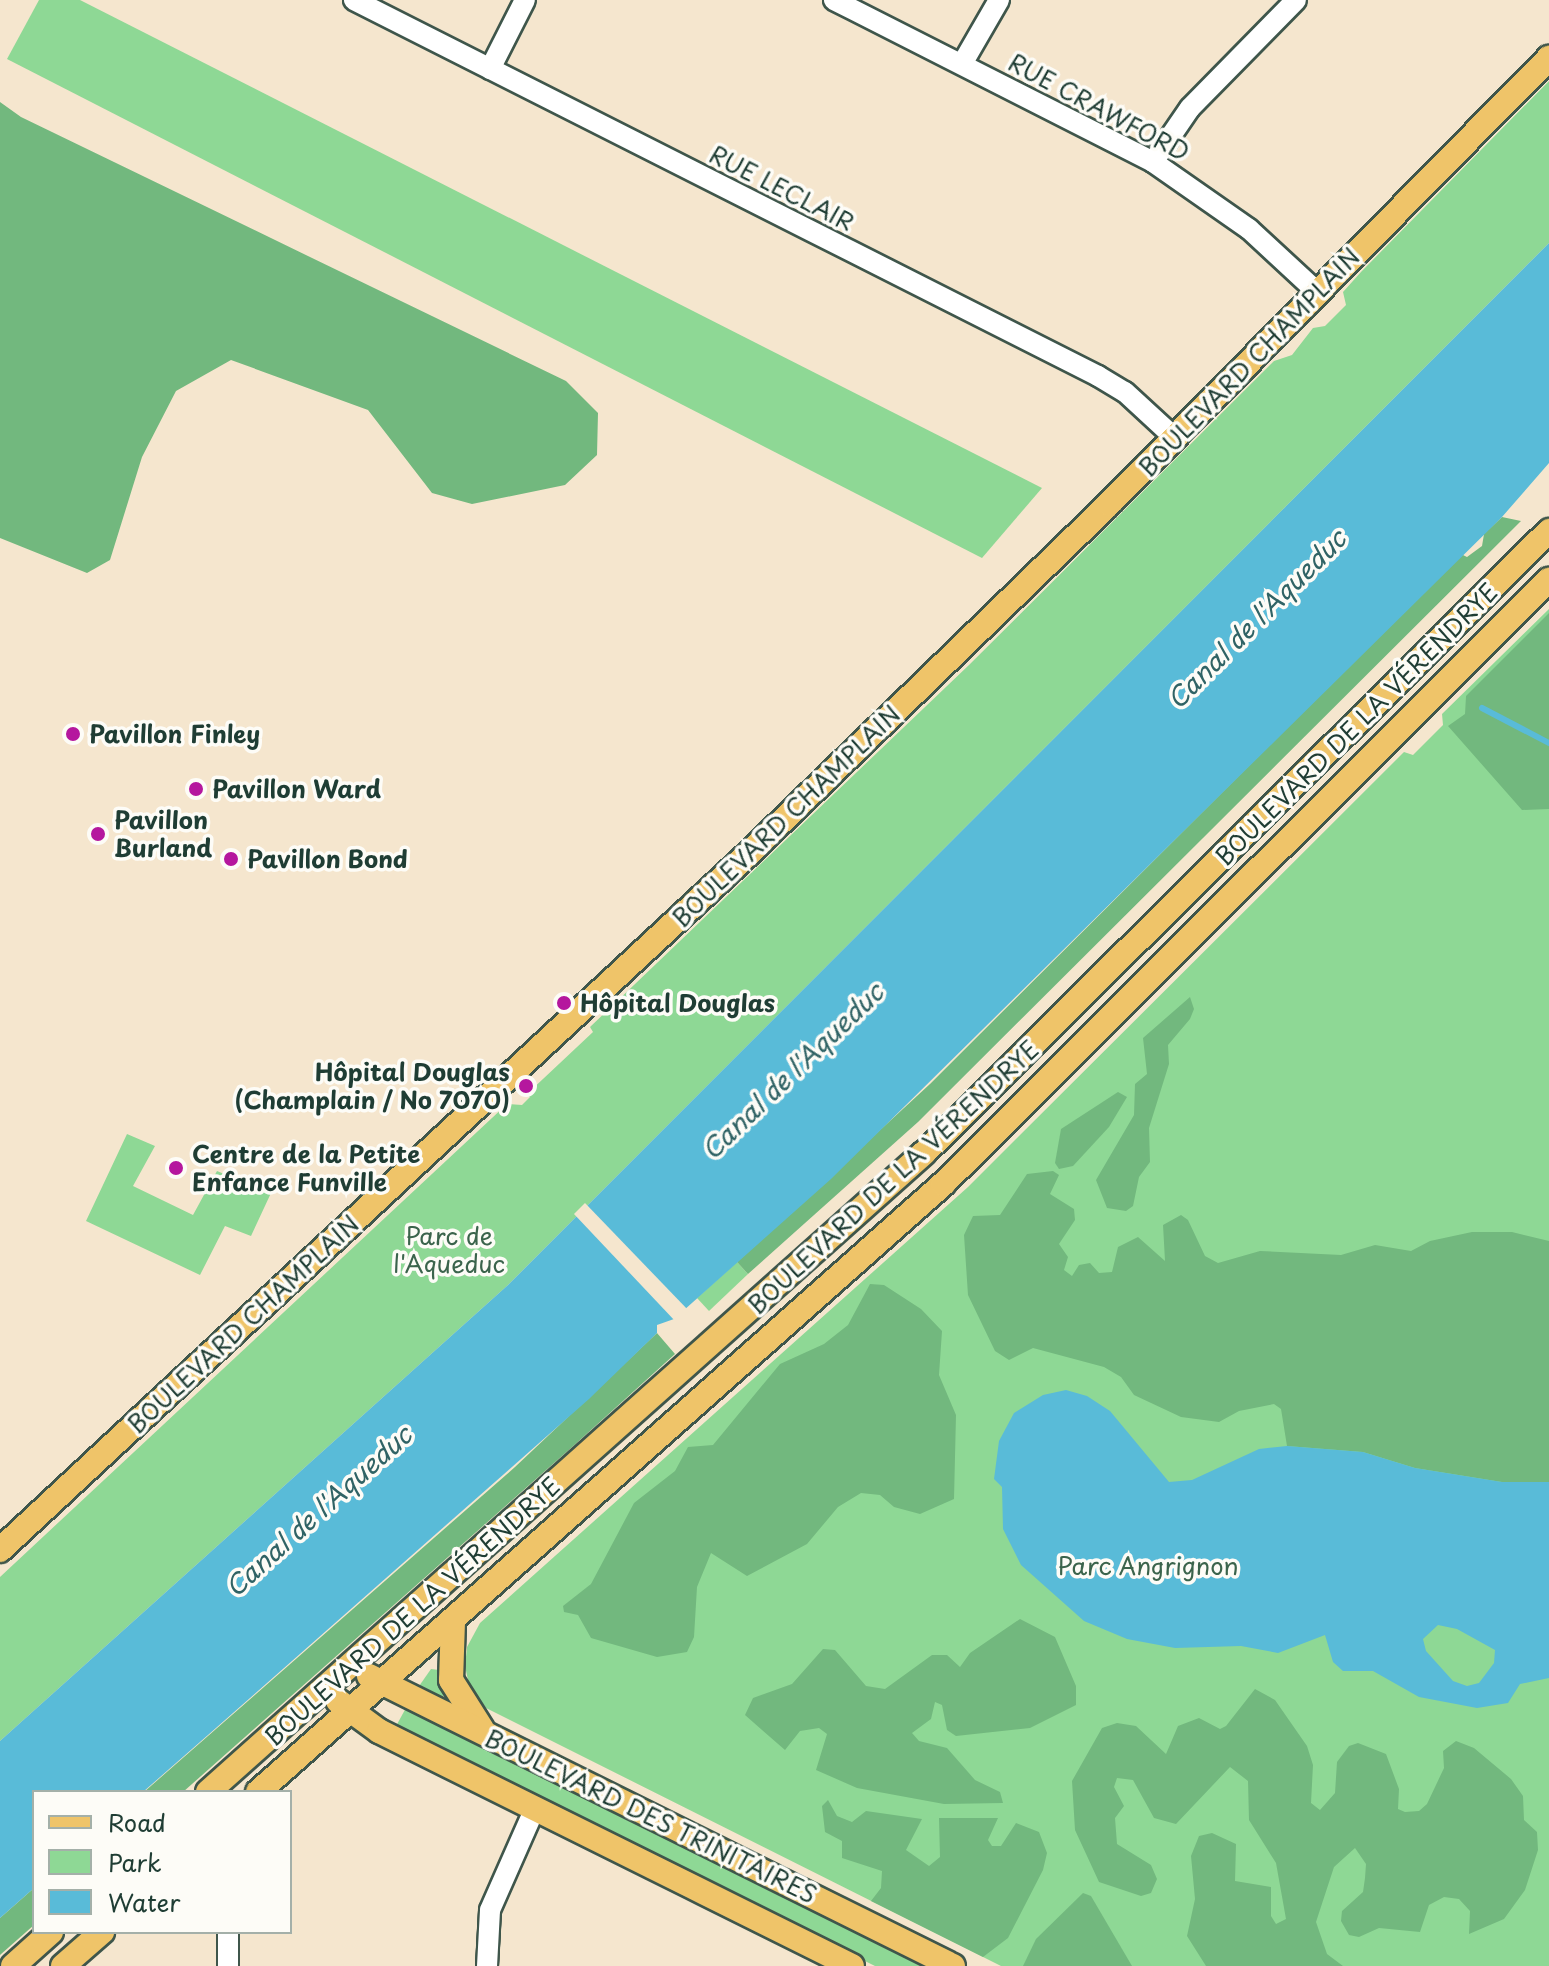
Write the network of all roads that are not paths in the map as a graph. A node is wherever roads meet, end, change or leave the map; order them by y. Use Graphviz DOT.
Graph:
graph roads {
  1 [pos="354,0"];
  2 [pos="525,0"];
  3 [pos="834,0"];
  4 [pos="999,0"];
  5 [pos="1296,0"];
  6 [pos="1549,58"];
  7 [pos="962,64"];
  8 [pos="490,69"];
  9 [pos="1153,162"];
  10 [pos="1317,292"];
  11 [pos="1175,438"];
  12 [pos="1549,531"];
  13 [pos="1549,580"];
  14 [pos="0,1550"];
  15 [pos="453,1621"];
  16 [pos="349,1666"];
  17 [pos="382,1683"];
  18 [pos="325,1688"];
  19 [pos="350,1712"];
  20 [pos="486,1735"];
  21 [pos="210,1790"];
  22 [pos="260,1790"];
  23 [pos="535,1808"];
  24 [pos="49,1934"];
  25 [pos="100,1934"];
  26 [pos="228,1934"];
  27 [pos="13,1966"];
  28 [pos="63,1966"];
  29 [pos="228,1966"];
  30 [pos="487,1966"];
  31 [pos="852,1966"];
  32 [pos="953,1966"];
  1 -- 8 [label="street, RUE LECLAIR"];
  2 -- 8 [label="street"];
  3 -- 7 [label="street, RUE CRAWFORD"];
  4 -- 7 [label="street"];
  5 -- 9 [label="street"];
  6 -- 10 [label="main road, BOULEVARD CHAMPLAIN"];
  7 -- 9 [label="street, RUE CRAWFORD"];
  8 -- 11 [label="street, RUE LECLAIR"];
  9 -- 10 [label="street, RUE CRAWFORD"];
  10 -- 11 [label="main road, BOULEVARD CHAMPLAIN"];
  11 -- 14 [label="main road, BOULEVARD CHAMPLAIN"];
  12 -- 16 [label="main road, BOULEVARD DE LA VÉRENDRYE"];
  13 -- 15 [label="main road, BOULEVARD DE LA VÉRENDRYE"];
  15 -- 17 [label="main road, BOULEVARD DE LA VÉRENDRYE"];
  15 -- 20 [label="main road"];
  16 -- 17 [label="main road, BOULEVARD DES TRINITAIRES"];
  16 -- 18 [label="main road, BOULEVARD DE LA VÉRENDRYE"];
  17 -- 19 [label="main road, BOULEVARD DE LA VÉRENDRYE"];
  17 -- 20 [label="main road, BOULEVARD DES TRINITAIRES"];
  18 -- 19 [label="main road, BOULEVARD DES TRINITAIRES"];
  18 -- 21 [label="main road, BOULEVARD DE LA VÉRENDRYE"];
  19 -- 22 [label="main road, BOULEVARD DE LA VÉRENDRYE"];
  19 -- 23 [label="main road, BOULEVARD DES TRINITAIRES"];
  20 -- 32 [label="main road, BOULEVARD DES TRINITAIRES"];
  23 -- 30 [label="street"];
  23 -- 31 [label="main road, BOULEVARD DES TRINITAIRES"];
  24 -- 27 [label="main road"];
  25 -- 28 [label="main road"];
  26 -- 29 [label="street"];
}
